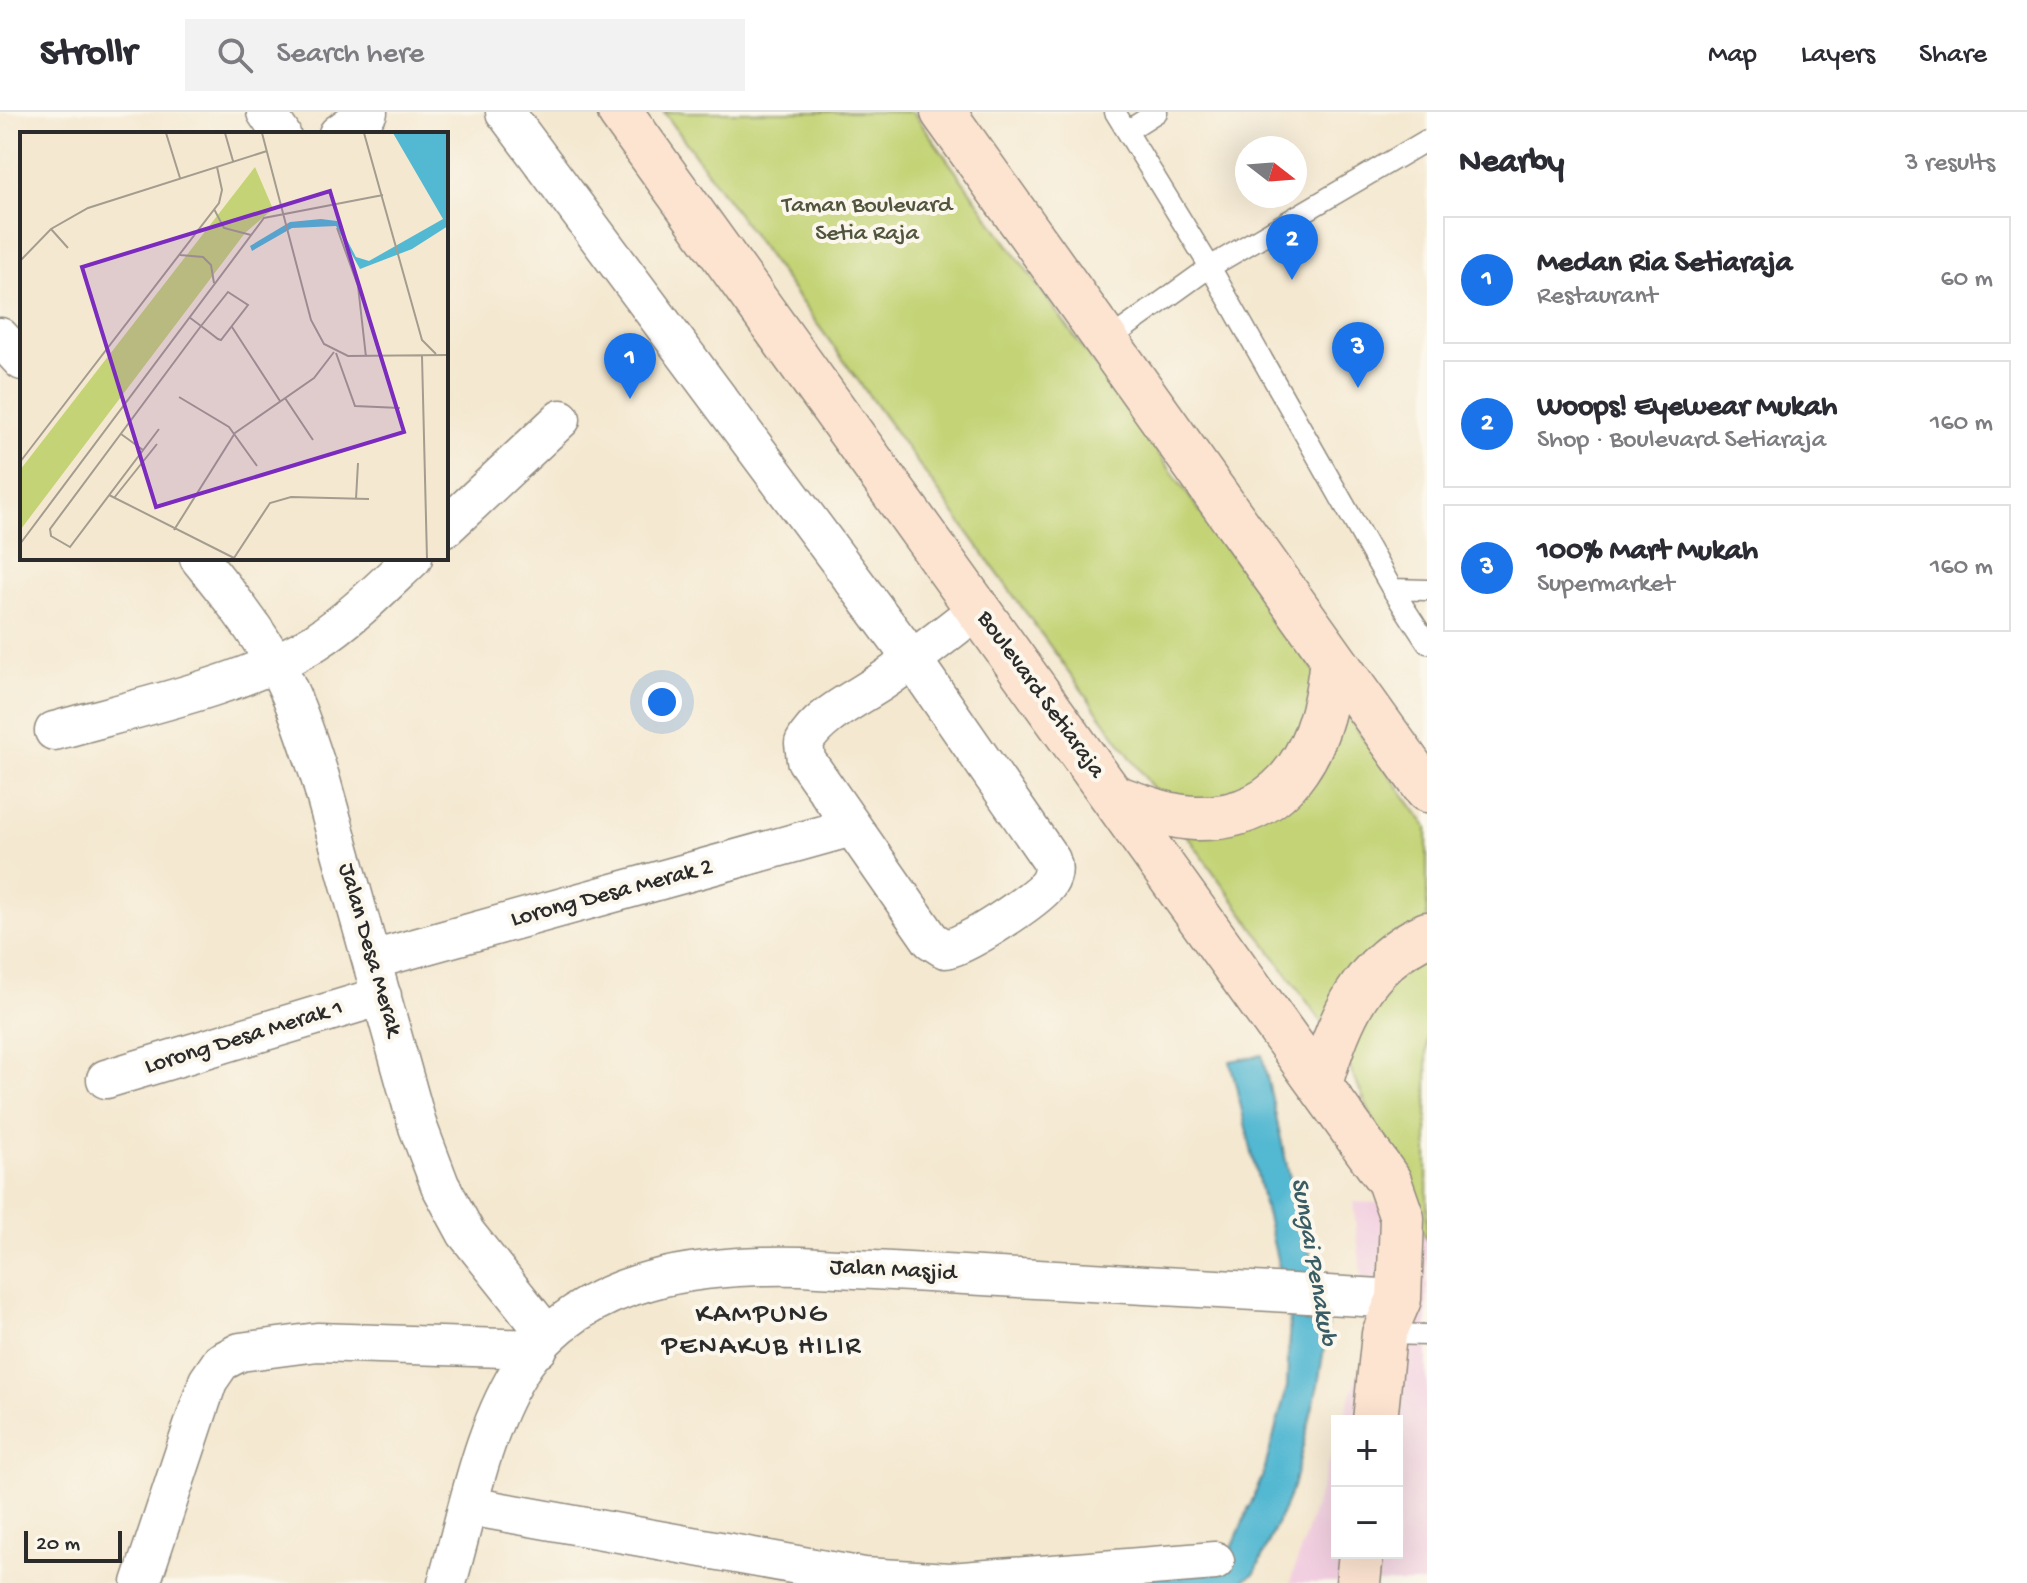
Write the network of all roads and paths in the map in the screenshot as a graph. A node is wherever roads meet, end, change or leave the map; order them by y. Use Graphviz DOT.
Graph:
graph roads {
  1 [pos="266,112"];
  2 [pos="314,112"];
  3 [pos="368,112"];
  4 [pos="505,112"];
  5 [pos="620,112"];
  6 [pos="943,112"];
  7 [pos="1115,112"];
  8 [pos="1157,112"];
  9 [pos="1127,131"];
  10 [pos="280,132"];
  11 [pos="329,132"];
  12 [pos="341,132"];
  13 [pos="1427,140"];
  14 [pos="1210,267"];
  15 [pos="0,337"];
  16 [pos="1107,341"];
  17 [pos="20,359"];
  18 [pos="561,419"];
  19 [pos="448,525"];
  20 [pos="201,560"];
  21 [pos="411,560"];
  22 [pos="1392,589"];
  23 [pos="1427,590"];
  24 [pos="978,609"];
  25 [pos="1427,643"];
  26 [pos="1332,657"];
  27 [pos="912,659"];
  28 [pos="276,664"];
  29 [pos="54,731"];
  30 [pos="1427,790"];
  31 [pos="1112,796"];
  32 [pos="852,827"];
  33 [pos="1427,934"];
  34 [pos="372,960"];
  35 [pos="382,996"];
  36 [pos="106,1079"];
  37 [pos="1320,1084"];
  38 [pos="1404,1311"];
  39 [pos="1427,1335"];
  40 [pos="543,1343"];
  41 [pos="1377,1415"];
  42 [pos="469,1506"];
  43 [pos="1360,1559"];
  44 [pos="1215,1561"];
  45 [pos="923,1582"];
  46 [pos="141,1583"];
  47 [pos="447,1583"];
  48 [pos="1358,1583"];
  1 -- 10 [label="street"];
  2 -- 11 [label="street"];
  3 -- 12 [label="street"];
  4 -- 27 [label="street"];
  5 -- 24 [label="street, Boulevard Setiaraja"];
  6 -- 16 [label="street"];
  7 -- 9 [label="lane"];
  8 -- 9 [label="lane"];
  9 -- 14 [label="lane"];
  13 -- 14 [label="lane"];
  14 -- 16 [label="lane"];
  14 -- 22 [label="lane"];
  15 -- 17 [label="street"];
  16 -- 26 [label="street"];
  18 -- 19 [label="street"];
  20 -- 28 [label="street, Jalan Desa Merak"];
  21 -- 28 [label="street"];
  22 -- 23 [label="lane"];
  22 -- 25 [label="lane"];
  24 -- 27 [label="street"];
  24 -- 31 [label="street, Boulevard Setiaraja"];
  26 -- 30 [label="street"];
  26 -- 31 [label="street"];
  27 -- 32 [label="street"];
  27 -- 32 [label="street"];
  28 -- 29 [label="street"];
  28 -- 34 [label="street, Jalan Desa Merak"];
  31 -- 37 [label="street, Boulevard Setiaraja"];
  32 -- 34 [label="street, Lorong Desa Merak 2"];
  33 -- 37 [label="street"];
  34 -- 35 [label="street, Jalan Desa Merak"];
  35 -- 36 [label="street, Lorong Desa Merak 1"];
  35 -- 40 [label="street, Jalan Desa Merak"];
  37 -- 38 [label="street, Boulevard Setiaraja"];
  38 -- 39 [label="lane"];
  38 -- 40 [label="street, Jalan Masjid"];
  38 -- 41 [label="street"];
  40 -- 42 [label="street, Jalan Masjid"];
  40 -- 46 [label="street"];
  42 -- 45 [label="street"];
  42 -- 47 [label="street, Jalan Masjid"];
  43 -- 48 [label="street"];
  44 -- 45 [label="street"];
}
